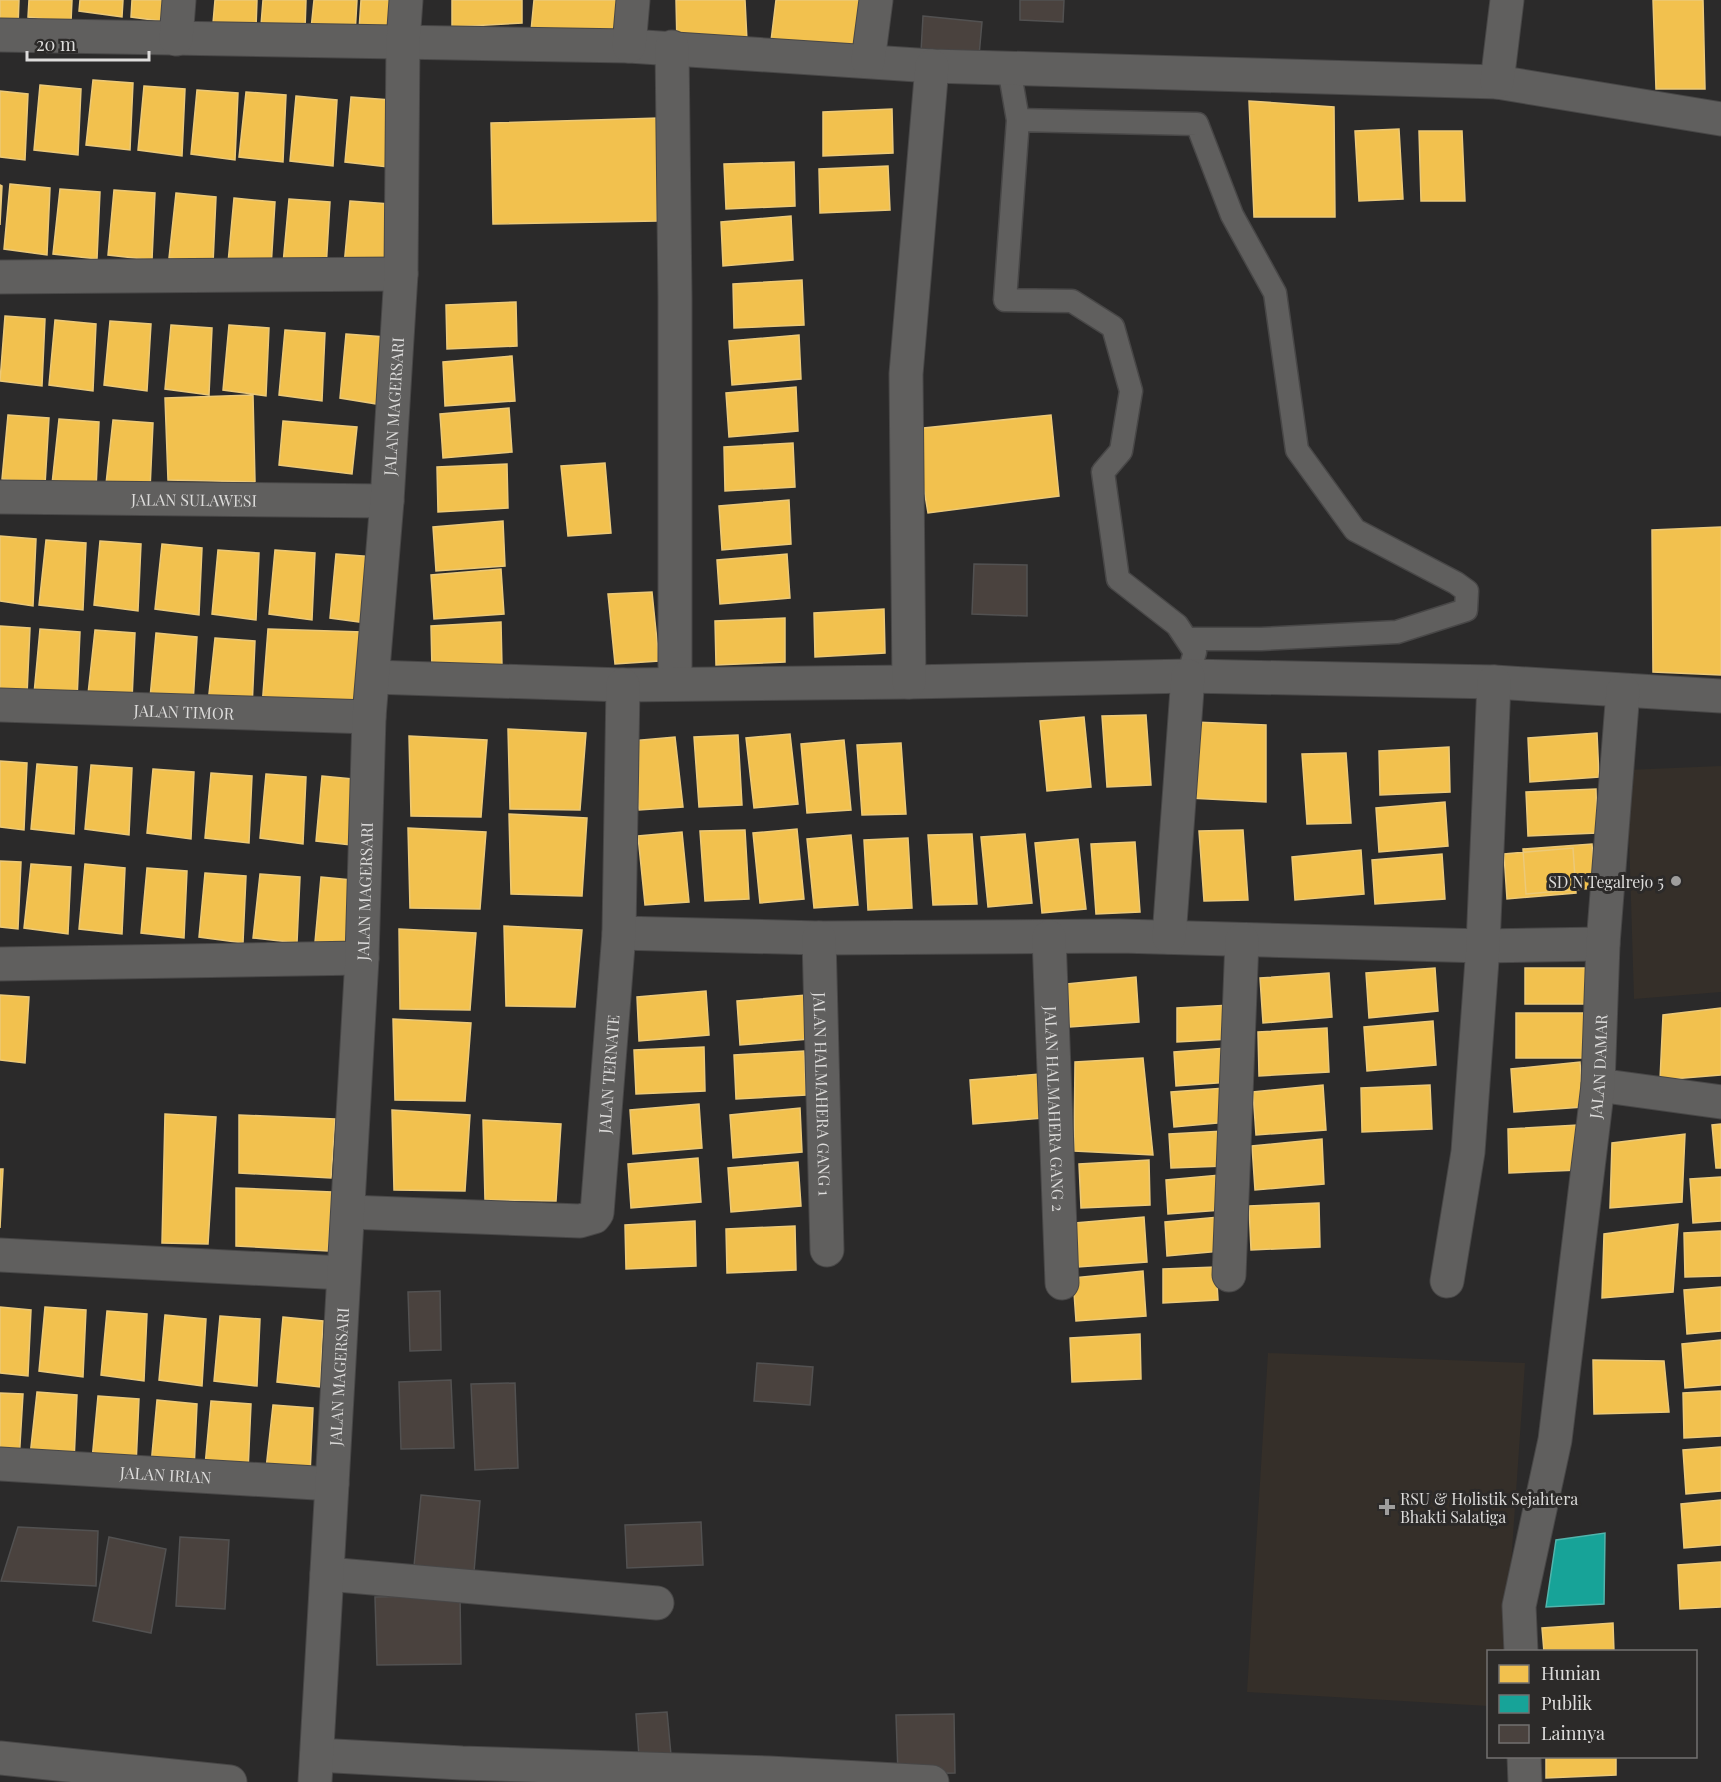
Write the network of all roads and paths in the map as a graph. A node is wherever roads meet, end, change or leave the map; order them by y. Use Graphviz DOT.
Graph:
graph roads {
  1 [pos="179,0"];
  2 [pos="406,0"];
  3 [pos="633,0"];
  4 [pos="876,0"];
  5 [pos="1507,0"];
  6 [pos="0,35"];
  7 [pos="176,39"];
  8 [pos="403,42"];
  9 [pos="629,46"];
  10 [pos="672,47"];
  11 [pos="868,61"];
  12 [pos="932,66"];
  13 [pos="1009,68"];
  14 [pos="1497,82"];
  15 [pos="1721,119"];
  16 [pos="1018,120"];
  17 [pos="400,274"];
  18 [pos="0,278"];
  19 [pos="0,497"];
  20 [pos="387,501"];
  21 [pos="1186,639"];
  22 [pos="373,676"];
  23 [pos="1188,676"];
  24 [pos="909,682"];
  25 [pos="1494,682"];
  26 [pos="675,684"];
  27 [pos="623,685"];
  28 [pos="1623,691"];
  29 [pos="1721,696"];
  30 [pos="0,705"];
  31 [pos="369,717"];
  32 [pos="619,933"];
  33 [pos="1049,937"];
  34 [pos="819,938"];
  35 [pos="1169,938"];
  36 [pos="1242,940"];
  37 [pos="1603,944"];
  38 [pos="1483,946"];
  39 [pos="362,958"];
  40 [pos="0,964"];
  41 [pos="1598,1085"];
  42 [pos="1721,1102"];
  43 [pos="349,1212"];
  44 [pos="827,1250"];
  45 [pos="0,1255"];
  46 [pos="343,1273"];
  47 [pos="1228,1275"];
  48 [pos="1447,1281"];
  49 [pos="1062,1283"];
  50 [pos="0,1464"];
  51 [pos="332,1484"];
  52 [pos="327,1574"];
  53 [pos="657,1603"];
  54 [pos="1521,1650"];
  55 [pos="0,1758"];
  56 [pos="1524,1758"];
  57 [pos="316,1769"];
  58 [pos="658,1776"];
  59 [pos="839,1779"];
  60 [pos="230,1782"];
  61 [pos="932,1782"];
  62 [pos="1525,1782"];
  1 -- 7 [label="street"];
  2 -- 8 [label="street, JALAN MAGERSARI"];
  3 -- 9 [label="street"];
  4 -- 11 [label="street"];
  5 -- 14 [label="street"];
  6 -- 7 [label="street"];
  7 -- 8 [label="street"];
  8 -- 9 [label="street"];
  8 -- 17 [label="street, JALAN MAGERSARI"];
  9 -- 10 [label="street"];
  10 -- 11 [label="street"];
  10 -- 26 [label="street"];
  11 -- 12 [label="street"];
  12 -- 13 [label="street"];
  12 -- 24 [label="street"];
  13 -- 14 [label="street"];
  13 -- 16 [label="lane"];
  14 -- 15 [label="street"];
  16 -- 21 [label="lane"];
  16 -- 21 [label="lane"];
  17 -- 18 [label="street"];
  17 -- 20 [label="street, JALAN MAGERSARI"];
  19 -- 20 [label="street, JALAN SULAWESI"];
  20 -- 22 [label="street, JALAN MAGERSARI"];
  21 -- 23 [label="lane"];
  22 -- 27 [label="street"];
  22 -- 31 [label="street, JALAN MAGERSARI"];
  23 -- 24 [label="street"];
  23 -- 25 [label="street"];
  23 -- 35 [label="street"];
  24 -- 26 [label="street"];
  25 -- 28 [label="street"];
  25 -- 38 [label="street"];
  26 -- 27 [label="street"];
  27 -- 32 [label="street, JALAN TERNATE"];
  28 -- 29 [label="street"];
  28 -- 37 [label="street, JALAN DAMAR"];
  30 -- 31 [label="street, JALAN TIMOR"];
  31 -- 39 [label="street, JALAN MAGERSARI"];
  32 -- 34 [label="street"];
  32 -- 43 [label="street, JALAN TERNATE"];
  33 -- 34 [label="street"];
  33 -- 35 [label="street"];
  33 -- 49 [label="street, JALAN HALMAHERA GANG 2"];
  34 -- 44 [label="street, JALAN HALMAHERA GANG 1"];
  35 -- 36 [label="street"];
  36 -- 38 [label="street"];
  36 -- 47 [label="street"];
  37 -- 38 [label="street"];
  37 -- 41 [label="street, JALAN DAMAR"];
  38 -- 48 [label="street"];
  39 -- 40 [label="street"];
  39 -- 43 [label="street, JALAN MAGERSARI"];
  41 -- 42 [label="street"];
  41 -- 54 [label="street, JALAN DAMAR"];
  43 -- 46 [label="street, JALAN MAGERSARI"];
  45 -- 46 [label="street"];
  46 -- 51 [label="street, JALAN MAGERSARI"];
  50 -- 51 [label="street, JALAN IRIAN"];
  51 -- 52 [label="street, JALAN MAGERSARI"];
  52 -- 53 [label="street"];
  52 -- 57 [label="street, JALAN MAGERSARI"];
  55 -- 60 [label="street"];
  56 -- 62 [label="street"];
  57 -- 58 [label="street"];
  58 -- 59 [label="street"];
  59 -- 61 [label="street"];
}
